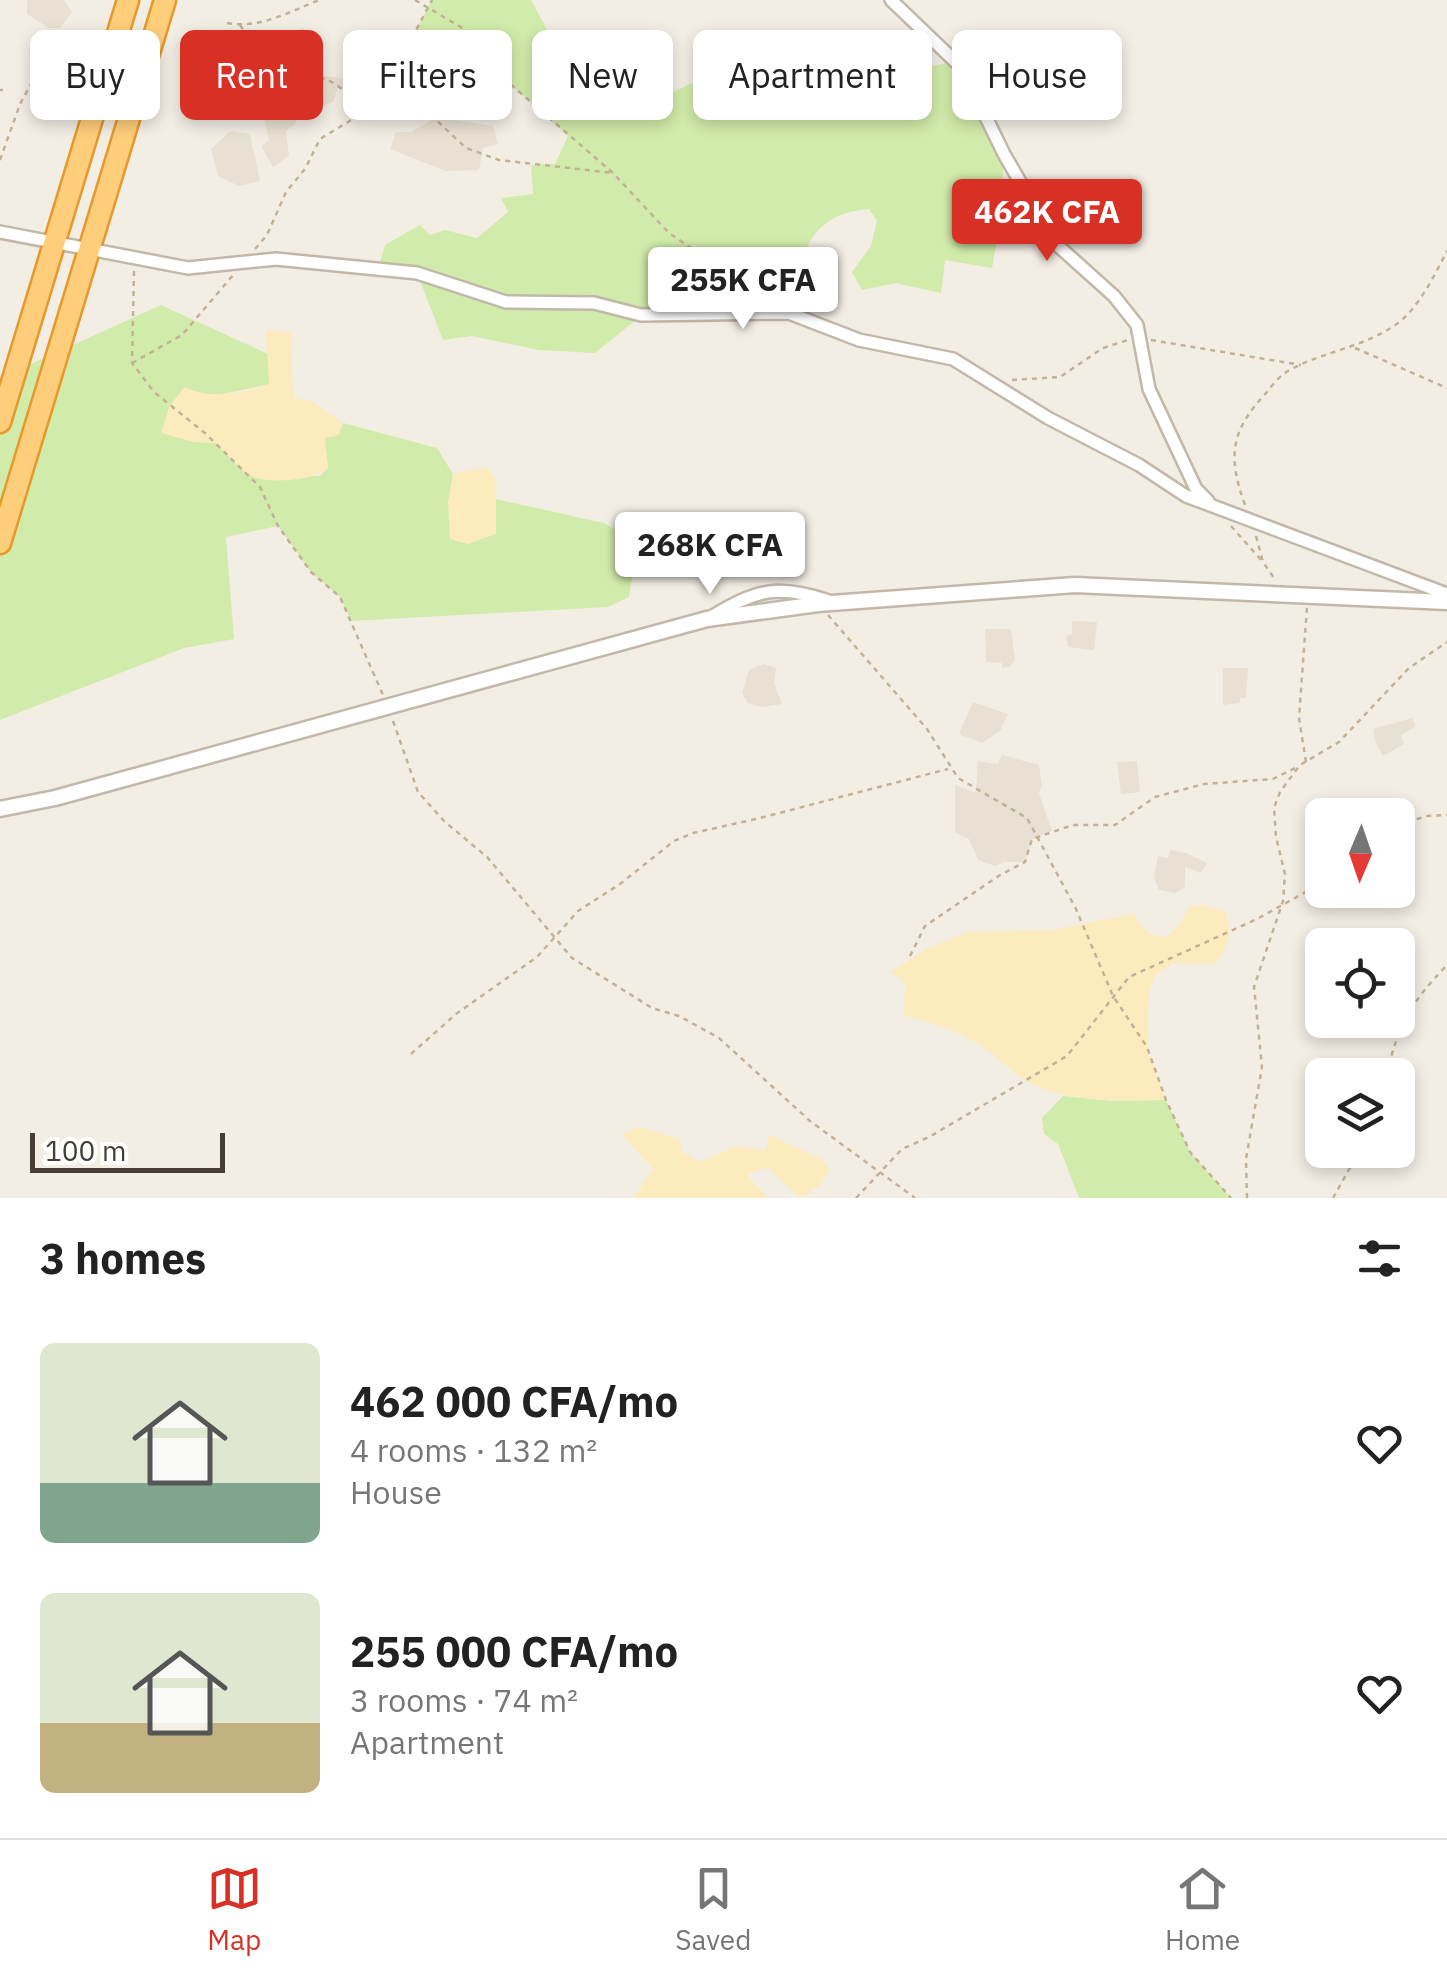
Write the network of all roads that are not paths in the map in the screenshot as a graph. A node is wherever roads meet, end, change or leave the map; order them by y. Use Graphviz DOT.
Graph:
graph roads {
  1 [pos="128,0"];
  2 [pos="165,0"];
  3 [pos="891,0"];
  4 [pos="0,232"];
  5 [pos="54,243"];
  6 [pos="87,250"];
  7 [pos="0,422"];
  8 [pos="1211,505"];
  9 [pos="0,543"];
  10 [pos="1447,594"];
  11 [pos="1447,602"];
  12 [pos="0,809"];
  1 -- 5 [label="highway"];
  2 -- 6 [label="highway"];
  3 -- 8 [label="street"];
  4 -- 5 [label="street"];
  5 -- 6 [label="street"];
  5 -- 7 [label="highway"];
  6 -- 8 [label="street"];
  6 -- 9 [label="highway"];
  8 -- 10 [label="street"];
  11 -- 12 [label="street"];
}
